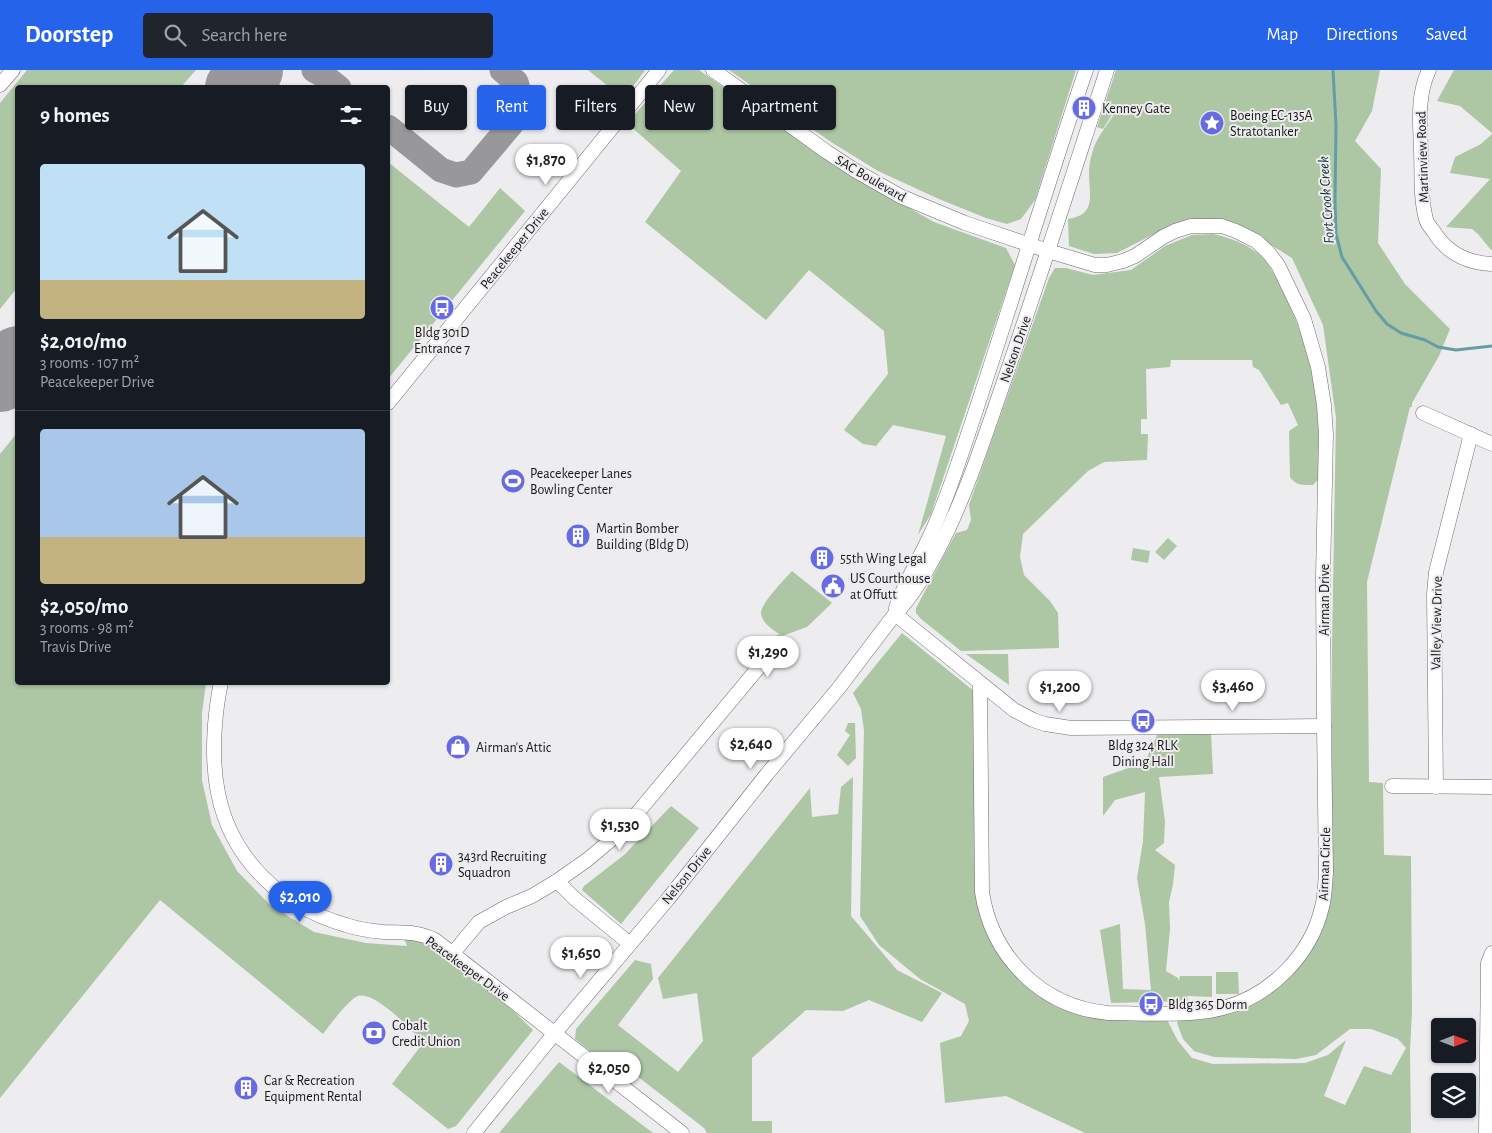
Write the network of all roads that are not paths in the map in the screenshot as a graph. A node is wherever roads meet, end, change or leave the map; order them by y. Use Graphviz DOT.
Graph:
graph roads {
  1 [pos="13,70"];
  2 [pos="658,70"];
  3 [pos="713,70"];
  4 [pos="1086,70"];
  5 [pos="1107,70"];
  6 [pos="1429,70"];
  7 [pos="0,85"];
  8 [pos="1029,245"];
  9 [pos="1048,251"];
  10 [pos="1492,264"];
  11 [pos="390,401"];
  12 [pos="1423,413"];
  13 [pos="1471,434"];
  14 [pos="1492,444"];
  15 [pos="895,614"];
  16 [pos="779,643"];
  17 [pos="980,683"];
  18 [pos="221,685"];
  19 [pos="1324,726"];
  20 [pos="1392,786"];
  21 [pos="1436,786"];
  22 [pos="1492,787"];
  23 [pos="557,881"];
  24 [pos="630,944"];
  25 [pos="453,953"];
  26 [pos="1492,953"];
  27 [pos="554,1034"];
  28 [pos="1489,1117"];
  29 [pos="474,1133"];
  30 [pos="682,1133"];
  31 [pos="1486,1133"];
  1 -- 7 [label="street"];
  2 -- 11 [label="street, Peacekeeper Drive"];
  3 -- 8 [label="street, SAC Boulevard"];
  4 -- 8 [label="street, Nelson Drive"];
  5 -- 9 [label="street, Nelson Drive"];
  6 -- 10 [label="street, Martinview Road"];
  8 -- 9 [label="street, SAC Boulevard"];
  8 -- 15 [label="street, Nelson Drive"];
  9 -- 15 [label="street, Nelson Drive"];
  9 -- 19 [label="street, Airman Drive"];
  12 -- 13 [label="street"];
  13 -- 14 [label="street"];
  13 -- 21 [label="street, Valley View Drive"];
  15 -- 17 [label="street"];
  15 -- 24 [label="street, Nelson Drive"];
  16 -- 23 [label="street"];
  17 -- 19 [label="street"];
  17 -- 19 [label="street, Airman Circle"];
  18 -- 25 [label="street, Peacekeeper Drive"];
  20 -- 21 [label="street"];
  21 -- 22 [label="street"];
  23 -- 24 [label="street"];
  23 -- 25 [label="street"];
  24 -- 27 [label="street, Nelson Drive"];
  25 -- 27 [label="street, Peacekeeper Drive"];
  26 -- 28 [label="street"];
  27 -- 29 [label="street, Nelson Drive"];
  27 -- 30 [label="street, Peacekeeper Drive"];
  28 -- 31 [label="street"];
}
